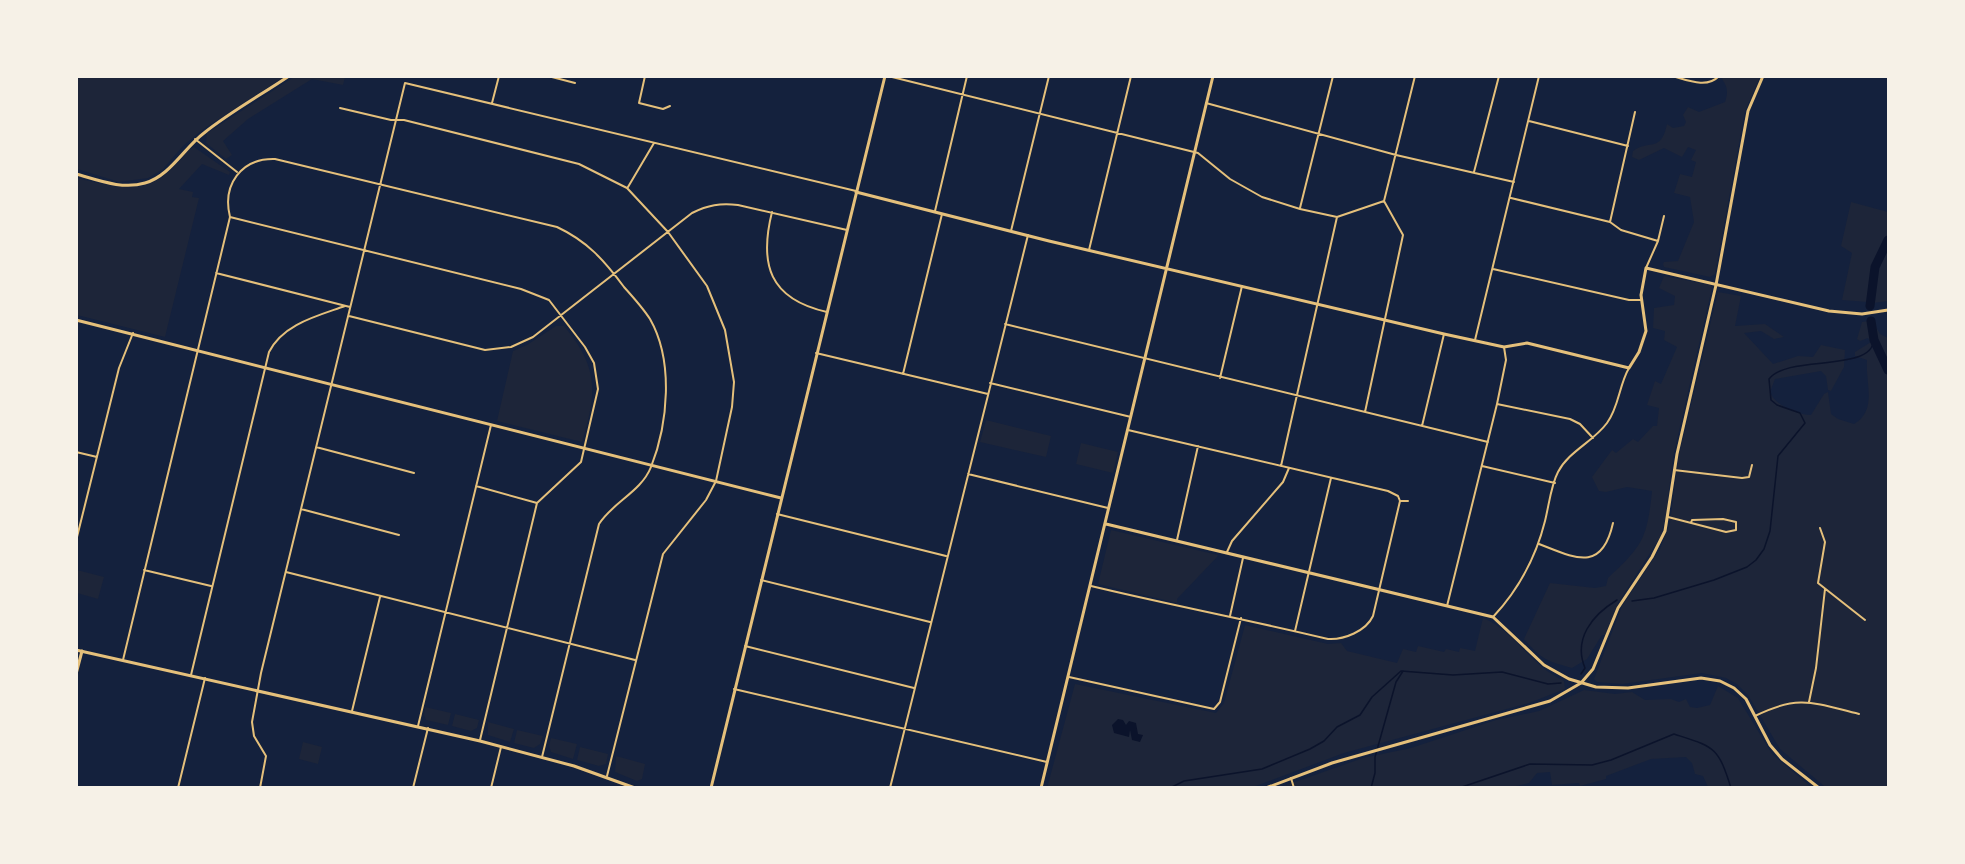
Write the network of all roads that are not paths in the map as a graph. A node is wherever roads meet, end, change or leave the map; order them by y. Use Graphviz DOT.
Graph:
graph roads {
  1 [pos="289,76"];
  2 [pos="499,76"];
  3 [pos="548,76"];
  4 [pos="645,76"];
  5 [pos="886,76"];
  6 [pos="968,76"];
  7 [pos="1049,76"];
  8 [pos="1131,76"];
  9 [pos="1213,76"];
  10 [pos="1333,76"];
  11 [pos="1416,76"];
  12 [pos="1499,76"];
  13 [pos="1539,76"];
  14 [pos="1672,76"];
  15 [pos="1719,76"];
  16 [pos="1763,76"];
  17 [pos="574,83"];
  18 [pos="963,95"];
  19 [pos="1206,103"];
  20 [pos="492,104"];
  21 [pos="670,106"];
  22 [pos="340,108"];
  23 [pos="1635,112"];
  24 [pos="1039,115"];
  25 [pos="397,120"];
  26 [pos="1528,121"];
  27 [pos="1320,132"];
  28 [pos="1117,134"];
  29 [pos="195,140"];
  30 [pos="654,143"];
  31 [pos="1629,147"];
  32 [pos="1194,152"];
  33 [pos="1396,155"];
  34 [pos="237,172"];
  35 [pos="1474,172"];
  36 [pos="76,174"];
  37 [pos="1514,182"];
  38 [pos="381,184"];
  39 [pos="627,188"];
  40 [pos="856,191"];
  41 [pos="1511,198"];
  42 [pos="1384,201"];
  43 [pos="1300,208"];
  44 [pos="772,212"];
  45 [pos="935,212"];
  46 [pos="942,214"];
  47 [pos="1664,216"];
  48 [pos="230,217"];
  49 [pos="1337,217"];
  50 [pos="1610,222"];
  51 [pos="847,230"];
  52 [pos="1011,231"];
  53 [pos="668,232"];
  54 [pos="1028,236"];
  55 [pos="1658,241"];
  56 [pos="365,250"];
  57 [pos="1089,250"];
  58 [pos="1165,268"];
  59 [pos="1646,268"];
  60 [pos="1492,269"];
  61 [pos="216,273"];
  62 [pos="615,274"];
  63 [pos="1716,285"];
  64 [pos="1242,286"];
  65 [pos="1642,300"];
  66 [pos="1317,303"];
  67 [pos="345,306"];
  68 [pos="351,308"];
  69 [pos="1888,310"];
  70 [pos="827,312"];
  71 [pos="561,315"];
  72 [pos="349,316"];
  73 [pos="1384,319"];
  74 [pos="76,320"];
  75 [pos="1005,324"];
  76 [pos="133,333"];
  77 [pos="1444,334"];
  78 [pos="1475,340"];
  79 [pos="1504,347"];
  80 [pos="198,349"];
  81 [pos="816,353"];
  82 [pos="1144,359"];
  83 [pos="265,366"];
  84 [pos="1629,368"];
  85 [pos="903,374"];
  86 [pos="1220,378"];
  87 [pos="332,383"];
  88 [pos="990,384"];
  89 [pos="988,394"];
  90 [pos="1295,396"];
  91 [pos="1497,404"];
  92 [pos="1365,412"];
  93 [pos="1131,417"];
  94 [pos="491,425"];
  95 [pos="1422,426"];
  96 [pos="1128,430"];
  97 [pos="1593,438"];
  98 [pos="1488,442"];
  99 [pos="1198,446"];
  100 [pos="316,447"];
  101 [pos="585,449"];
  102 [pos="76,452"];
  103 [pos="97,457"];
  104 [pos="1752,465"];
  105 [pos="651,466"];
  106 [pos="1281,466"];
  107 [pos="1482,466"];
  108 [pos="1289,468"];
  109 [pos="1674,470"];
  110 [pos="414,473"];
  111 [pos="968,474"];
  112 [pos="1331,478"];
  113 [pos="716,482"];
  114 [pos="1555,483"];
  115 [pos="476,486"];
  116 [pos="781,498"];
  117 [pos="1400,501"];
  118 [pos="1408,501"];
  119 [pos="537,503"];
  120 [pos="1109,508"];
  121 [pos="301,509"];
  122 [pos="777,514"];
  123 [pos="1668,517"];
  124 [pos="1613,523"];
  125 [pos="1691,523"];
  126 [pos="1106,524"];
  127 [pos="1821,528"];
  128 [pos="399,535"];
  129 [pos="76,541"];
  130 [pos="1177,541"];
  131 [pos="1539,544"];
  132 [pos="1227,554"];
  133 [pos="947,556"];
  134 [pos="1244,558"];
  135 [pos="144,570"];
  136 [pos="286,573"];
  137 [pos="1309,573"];
  138 [pos="761,580"];
  139 [pos="211,586"];
  140 [pos="1091,586"];
  141 [pos="1825,589"];
  142 [pos="1380,590"];
  143 [pos="380,597"];
  144 [pos="1447,606"];
  145 [pos="445,613"];
  146 [pos="1230,616"];
  147 [pos="1493,617"];
  148 [pos="1241,618"];
  149 [pos="1865,620"];
  150 [pos="931,622"];
  151 [pos="508,628"];
  152 [pos="1295,631"];
  153 [pos="570,644"];
  154 [pos="745,646"];
  155 [pos="76,650"];
  156 [pos="82,651"];
  157 [pos="123,660"];
  158 [pos="636,661"];
  159 [pos="76,674"];
  160 [pos="191,675"];
  161 [pos="1069,677"];
  162 [pos="205,678"];
  163 [pos="1581,683"];
  164 [pos="734,688"];
  165 [pos="914,688"];
  166 [pos="258,691"];
  167 [pos="1809,702"];
  168 [pos="352,713"];
  169 [pos="1859,714"];
  170 [pos="1755,716"];
  171 [pos="418,726"];
  172 [pos="428,728"];
  173 [pos="903,729"];
  174 [pos="480,741"];
  175 [pos="501,747"];
  176 [pos="542,757"];
  177 [pos="1048,762"];
  178 [pos="607,776"];
  179 [pos="1291,778"];
  180 [pos="178,788"];
  181 [pos="260,788"];
  182 [pos="413,788"];
  183 [pos="491,788"];
  184 [pos="635,788"];
  185 [pos="711,788"];
  186 [pos="890,788"];
  187 [pos="1041,788"];
  188 [pos="1266,788"];
  189 [pos="1294,788"];
  190 [pos="1819,788"];
  1 -- 29 [label="street"];
  2 -- 20 [label="street"];
  3 -- 17 [label="street"];
  4 -- 21 [label="street"];
  5 -- 18 [label="street"];
  5 -- 40 [label="street"];
  6 -- 18 [label="street"];
  7 -- 24 [label="street"];
  8 -- 28 [label="street"];
  9 -- 19 [label="street"];
  10 -- 27 [label="street"];
  11 -- 33 [label="street"];
  12 -- 35 [label="street"];
  13 -- 26 [label="street"];
  14 -- 15 [label="street"];
  16 -- 63 [label="street"];
  18 -- 24 [label="street"];
  18 -- 45 [label="street"];
  19 -- 27 [label="street"];
  19 -- 32 [label="street"];
  20 -- 25 [label="street"];
  20 -- 30 [label="street"];
  22 -- 25 [label="street"];
  23 -- 31 [label="street"];
  24 -- 28 [label="street"];
  24 -- 52 [label="street"];
  25 -- 38 [label="street"];
  25 -- 39 [label="street"];
  26 -- 31 [label="street"];
  26 -- 37 [label="street"];
  27 -- 33 [label="street"];
  27 -- 43 [label="street"];
  28 -- 32 [label="street"];
  28 -- 57 [label="street"];
  29 -- 34 [label="street"];
  29 -- 36 [label="street"];
  30 -- 39 [label="street"];
  30 -- 40 [label="street"];
  31 -- 50 [label="street"];
  32 -- 43 [label="street"];
  32 -- 58 [label="street"];
  33 -- 35 [label="street"];
  33 -- 42 [label="street"];
  34 -- 38 [label="street"];
  34 -- 48 [label="street"];
  35 -- 37 [label="street"];
  37 -- 41 [label="street"];
  38 -- 56 [label="street"];
  38 -- 62 [label="street"];
  39 -- 53 [label="street"];
  40 -- 45 [label="street"];
  40 -- 51 [label="street"];
  41 -- 50 [label="street"];
  41 -- 60 [label="street"];
  42 -- 49 [label="street"];
  42 -- 73 [label="street"];
  43 -- 49 [label="street"];
  44 -- 51 [label="street"];
  44 -- 53 [label="street"];
  44 -- 70 [label="street"];
  45 -- 46 [label="street"];
  46 -- 52 [label="street"];
  46 -- 85 [label="street"];
  47 -- 55 [label="street"];
  48 -- 56 [label="street"];
  48 -- 61 [label="street"];
  49 -- 66 [label="street"];
  50 -- 55 [label="street"];
  51 -- 70 [label="street"];
  52 -- 54 [label="street"];
  53 -- 62 [label="street"];
  53 -- 113 [label="street"];
  54 -- 57 [label="street"];
  54 -- 75 [label="street"];
  55 -- 59 [label="street"];
  56 -- 68 [label="street"];
  56 -- 71 [label="street"];
  57 -- 58 [label="street"];
  58 -- 64 [label="street"];
  58 -- 82 [label="street"];
  59 -- 63 [label="street"];
  59 -- 65 [label="street"];
  60 -- 65 [label="street"];
  60 -- 78 [label="street"];
  61 -- 67 [label="street"];
  61 -- 80 [label="street"];
  62 -- 71 [label="street"];
  62 -- 105 [label="street"];
  63 -- 69 [label="street"];
  63 -- 109 [label="street"];
  64 -- 66 [label="street"];
  64 -- 86 [label="street"];
  65 -- 84 [label="street"];
  66 -- 73 [label="street"];
  66 -- 90 [label="street"];
  67 -- 68 [label="street"];
  67 -- 83 [label="street"];
  68 -- 72 [label="street"];
  70 -- 81 [label="street"];
  71 -- 72 [label="street"];
  71 -- 101 [label="street"];
  72 -- 87 [label="street"];
  73 -- 77 [label="street"];
  73 -- 92 [label="street"];
  74 -- 76 [label="street"];
  75 -- 82 [label="street"];
  75 -- 88 [label="street"];
  76 -- 80 [label="street"];
  76 -- 103 [label="street"];
  77 -- 78 [label="street"];
  77 -- 95 [label="street"];
  78 -- 79 [label="street"];
  79 -- 84 [label="street"];
  79 -- 91 [label="street"];
  80 -- 83 [label="street"];
  80 -- 135 [label="street"];
  81 -- 85 [label="street"];
  81 -- 116 [label="street"];
  82 -- 86 [label="street"];
  82 -- 93 [label="street"];
  83 -- 87 [label="street"];
  83 -- 139 [label="street"];
  84 -- 97 [label="street"];
  85 -- 89 [label="street"];
  86 -- 90 [label="street"];
  87 -- 94 [label="street"];
  87 -- 100 [label="street"];
  88 -- 89 [label="street"];
  88 -- 93 [label="street"];
  89 -- 111 [label="street"];
  90 -- 92 [label="street"];
  90 -- 106 [label="street"];
  91 -- 97 [label="street"];
  91 -- 98 [label="street"];
  92 -- 95 [label="street"];
  93 -- 96 [label="street"];
  94 -- 101 [label="street"];
  94 -- 115 [label="street"];
  95 -- 98 [label="street"];
  96 -- 99 [label="street"];
  96 -- 120 [label="street"];
  97 -- 114 [label="street"];
  98 -- 107 [label="street"];
  99 -- 106 [label="street"];
  99 -- 130 [label="street"];
  100 -- 110 [label="street"];
  100 -- 121 [label="street"];
  101 -- 105 [label="street"];
  101 -- 119 [label="street"];
  102 -- 103 [label="street"];
  103 -- 129 [label="street"];
  104 -- 109 [label="street"];
  105 -- 113 [label="street"];
  105 -- 153 [label="street"];
  106 -- 108 [label="street"];
  107 -- 114 [label="street"];
  107 -- 144 [label="street"];
  108 -- 112 [label="street"];
  108 -- 132 [label="street"];
  109 -- 123 [label="street"];
  111 -- 120 [label="street"];
  111 -- 133 [label="street"];
  112 -- 117 [label="street"];
  112 -- 137 [label="street"];
  113 -- 116 [label="street"];
  113 -- 158 [label="street"];
  114 -- 131 [label="street"];
  115 -- 119 [label="street"];
  115 -- 145 [label="street"];
  116 -- 122 [label="street"];
  117 -- 118 [label="street"];
  117 -- 142 [label="street"];
  119 -- 151 [label="street"];
  120 -- 126 [label="street"];
  121 -- 128 [label="street"];
  121 -- 136 [label="street"];
  122 -- 133 [label="street"];
  122 -- 138 [label="street"];
  123 -- 125 [label="street"];
  123 -- 163 [label="street"];
  124 -- 131 [label="street"];
  125 -- 125 [label="street"];
  126 -- 130 [label="street"];
  126 -- 140 [label="street"];
  127 -- 141 [label="street"];
  130 -- 132 [label="street"];
  131 -- 147 [label="street"];
  132 -- 134 [label="street"];
  133 -- 150 [label="street"];
  134 -- 137 [label="street"];
  134 -- 146 [label="street"];
  135 -- 139 [label="street"];
  135 -- 157 [label="street"];
  136 -- 143 [label="street"];
  136 -- 166 [label="street"];
  137 -- 142 [label="street"];
  137 -- 152 [label="street"];
  138 -- 150 [label="street"];
  138 -- 154 [label="street"];
  139 -- 160 [label="street"];
  140 -- 146 [label="street"];
  140 -- 161 [label="street"];
  141 -- 149 [label="street"];
  141 -- 167 [label="street"];
  142 -- 144 [label="street"];
  142 -- 152 [label="street"];
  143 -- 145 [label="street"];
  143 -- 168 [label="street"];
  144 -- 147 [label="street"];
  145 -- 151 [label="street"];
  145 -- 171 [label="street"];
  146 -- 148 [label="street"];
  147 -- 163 [label="street"];
  148 -- 152 [label="street"];
  148 -- 161 [label="street"];
  150 -- 165 [label="street"];
  151 -- 153 [label="street"];
  151 -- 174 [label="street"];
  153 -- 158 [label="street"];
  153 -- 176 [label="street"];
  154 -- 164 [label="street"];
  154 -- 165 [label="street"];
  155 -- 156 [label="street"];
  156 -- 157 [label="street"];
  156 -- 159 [label="street"];
  157 -- 160 [label="street"];
  158 -- 178 [label="street"];
  160 -- 162 [label="street"];
  161 -- 177 [label="street"];
  162 -- 166 [label="street"];
  162 -- 180 [label="street"];
  163 -- 170 [label="street"];
  163 -- 179 [label="street"];
  164 -- 173 [label="street"];
  164 -- 185 [label="street"];
  165 -- 173 [label="street"];
  166 -- 168 [label="street"];
  166 -- 181 [label="street"];
  167 -- 169 [label="street"];
  167 -- 170 [label="street"];
  168 -- 171 [label="street"];
  170 -- 190 [label="street"];
  171 -- 172 [label="street"];
  172 -- 174 [label="street"];
  172 -- 182 [label="street"];
  173 -- 177 [label="street"];
  173 -- 186 [label="street"];
  174 -- 175 [label="street"];
  175 -- 176 [label="street"];
  175 -- 183 [label="street"];
  176 -- 178 [label="street"];
  177 -- 187 [label="street"];
  178 -- 184 [label="street"];
  179 -- 188 [label="street"];
  179 -- 189 [label="street"];
}
